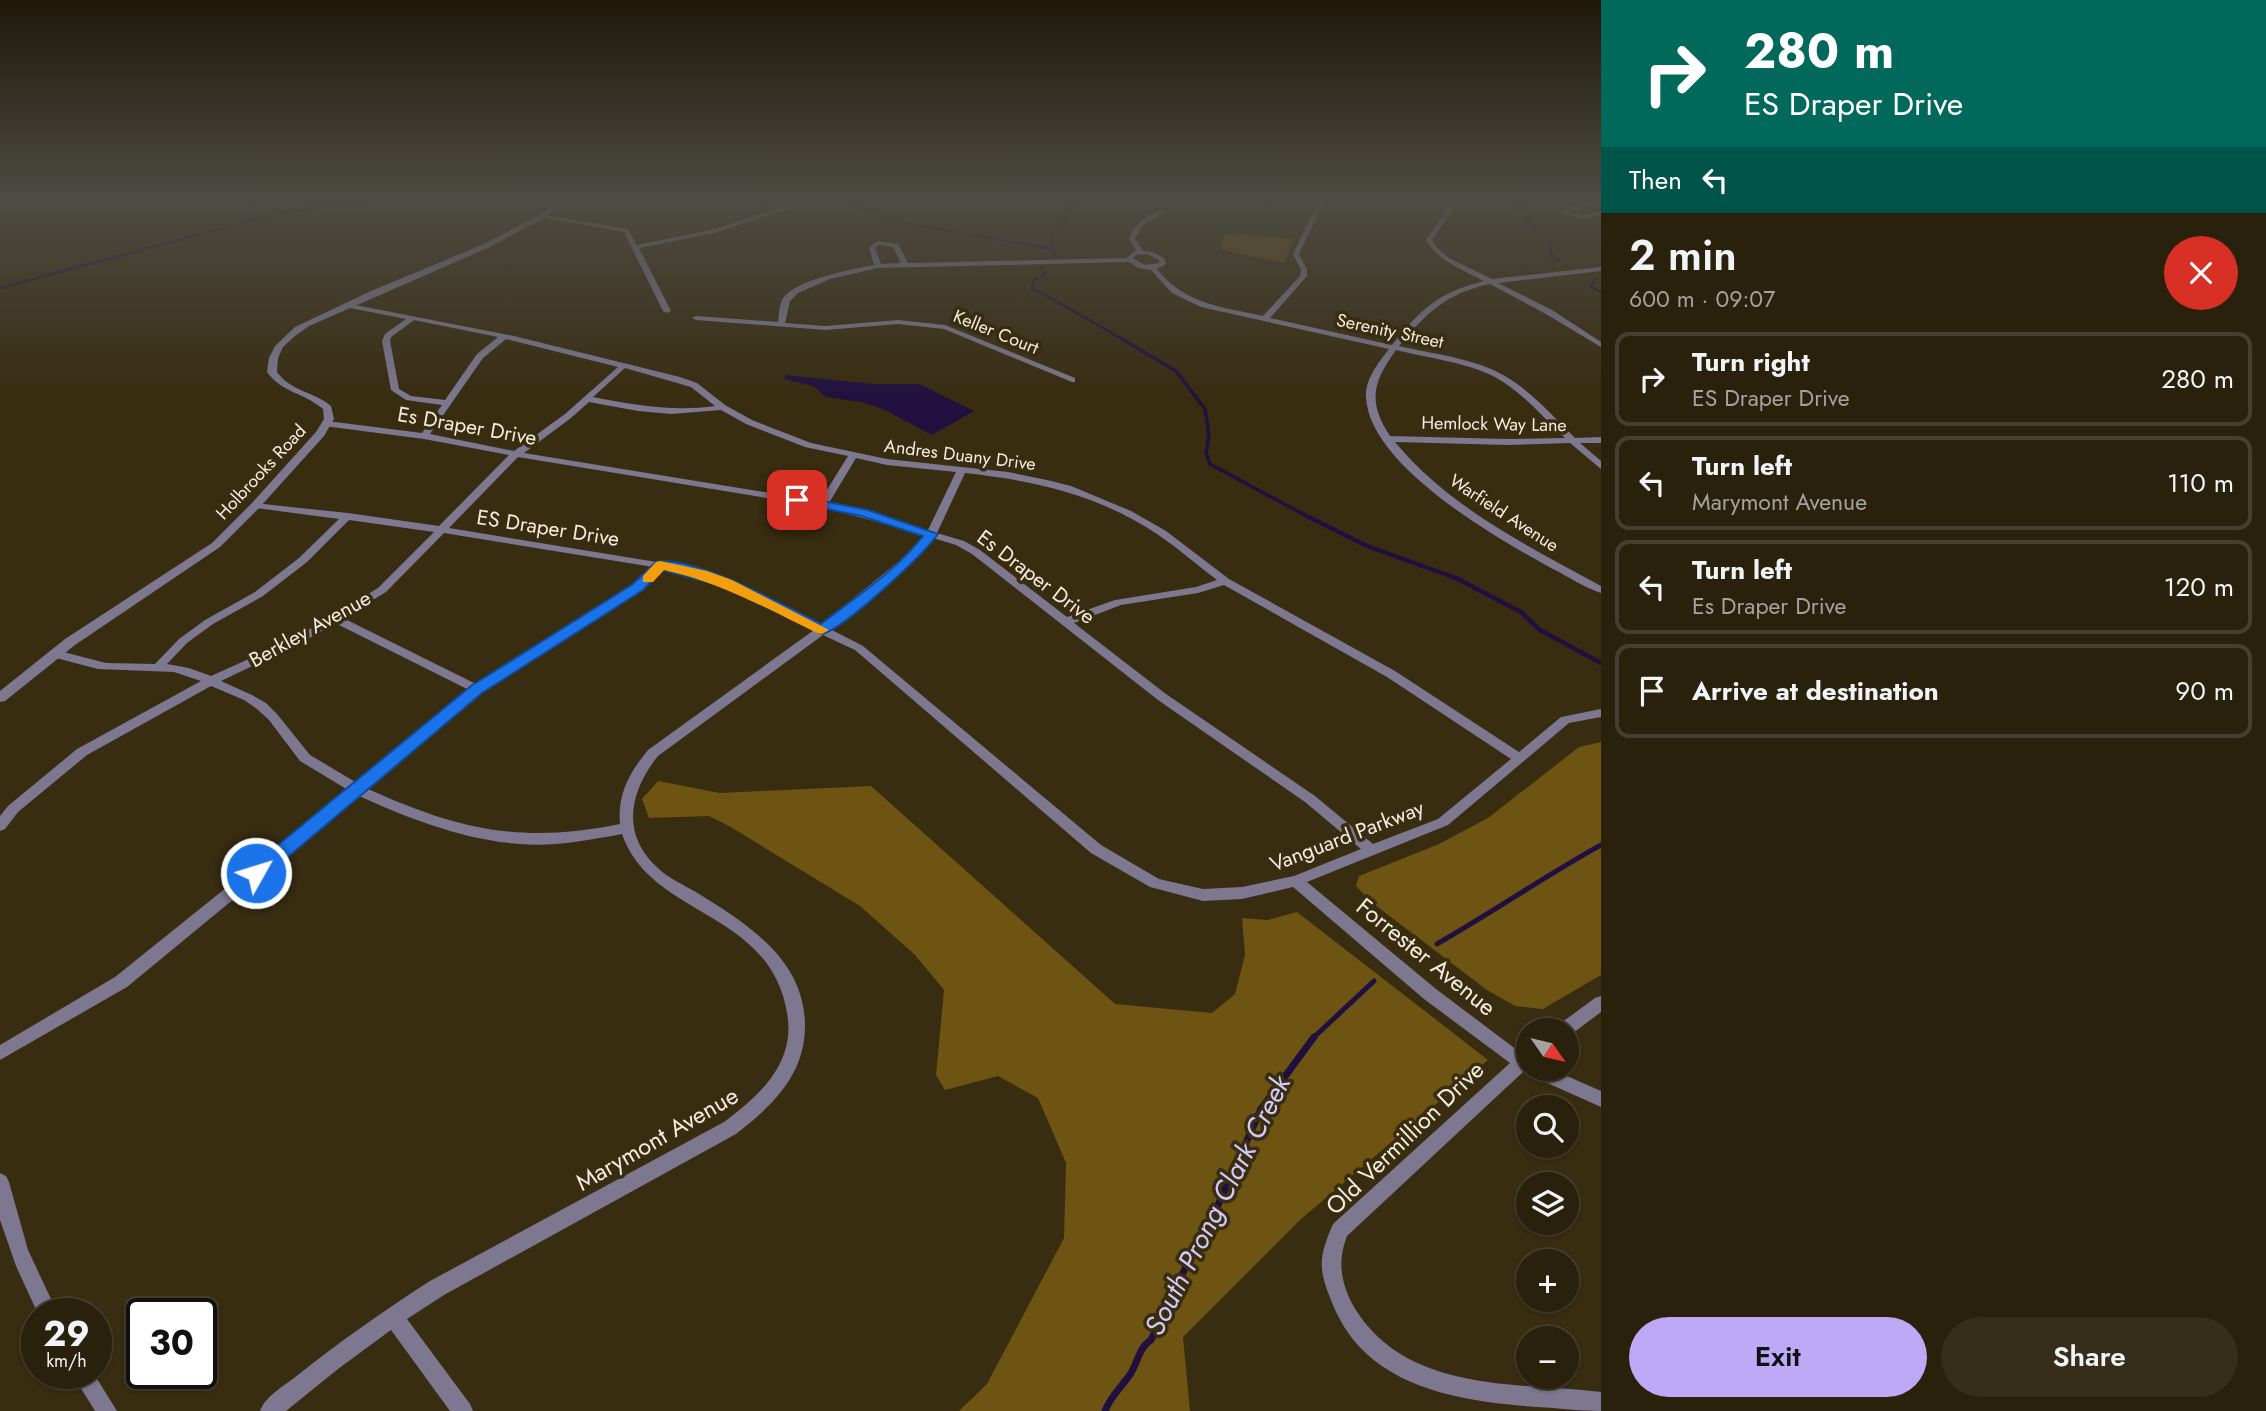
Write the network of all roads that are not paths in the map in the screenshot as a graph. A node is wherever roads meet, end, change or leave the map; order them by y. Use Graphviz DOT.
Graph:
graph roads {
  1 [pos="434,266"];
  2 [pos="645,266"];
  3 [pos="878,266"];
  4 [pos="882,266"];
  5 [pos="1138,266"];
  6 [pos="1158,266"];
  7 [pos="1302,266"];
  8 [pos="1460,266"];
  9 [pos="1601,267"];
  10 [pos="1153,268"];
  11 [pos="1492,282"];
  12 [pos="348,305"];
  13 [pos="667,311"];
  14 [pos="412,318"];
  15 [pos="696,318"];
  16 [pos="1265,319"];
  17 [pos="781,324"];
  18 [pos="503,337"];
  19 [pos="1601,345"];
  20 [pos="1392,348"];
  21 [pos="623,366"];
  22 [pos="1072,380"];
  23 [pos="588,399"];
  24 [pos="448,403"];
  25 [pos="722,407"];
  26 [pos="327,424"];
  27 [pos="424,436"];
  28 [pos="1387,439"];
  29 [pos="1601,440"];
  30 [pos="1572,442"];
  31 [pos="516,454"];
  32 [pos="852,457"];
  33 [pos="1601,466"];
  34 [pos="961,471"];
  35 [pos="823,504"];
  36 [pos="256,505"];
  37 [pos="348,516"];
  38 [pos="443,530"];
  39 [pos="931,534"];
  40 [pos="660,565"];
  41 [pos="1226,581"];
  42 [pos="1601,590"];
  43 [pos="336,619"];
  44 [pos="1065,622"];
  45 [pos="822,630"];
  46 [pos="56,653"];
  47 [pos="159,666"];
  48 [pos="211,681"];
  49 [pos="477,689"];
  50 [pos="0,698"];
  51 [pos="1601,713"];
  52 [pos="1520,758"];
  53 [pos="359,789"];
  54 [pos="0,826"];
  55 [pos="626,828"];
  56 [pos="1371,850"];
  57 [pos="1296,881"];
  58 [pos="1601,1003"];
  59 [pos="1579,1019"];
  60 [pos="0,1053"];
  61 [pos="1516,1056"];
  62 [pos="1516,1074"];
  63 [pos="1565,1082"];
  64 [pos="1601,1099"];
  65 [pos="0,1182"];
  66 [pos="39,1298"];
  67 [pos="392,1316"];
  68 [pos="92,1389"];
  69 [pos="1601,1402"];
  70 [pos="107,1411"];
  71 [pos="270,1411"];
  72 [pos="464,1411"];
  1 -- 12 [label="street, Holbrooks Road"];
  2 -- 13 [label="street"];
  3 -- 4 [label="street"];
  3 -- 17 [label="street"];
  5 -- 10 [label="street, Serenity Street"];
  6 -- 10 [label="street, Serenity Street"];
  7 -- 16 [label="street"];
  8 -- 11 [label="street"];
  9 -- 11 [label="street, Warfield Avenue"];
  10 -- 16 [label="street, Serenity Street"];
  11 -- 19 [label="street"];
  11 -- 20 [label="street, Warfield Avenue"];
  12 -- 14 [label="street, Andres Duany Drive"];
  12 -- 26 [label="street, Holbrooks Road"];
  14 -- 18 [label="street, Andres Duany Drive"];
  14 -- 24 [label="street"];
  15 -- 17 [label="street, Keller Court"];
  16 -- 20 [label="street, Serenity Street"];
  17 -- 22 [label="street, Keller Court"];
  18 -- 21 [label="street, Andres Duany Drive"];
  18 -- 24 [label="street"];
  20 -- 28 [label="street, Warfield Avenue"];
  20 -- 30 [label="street, Serenity Street"];
  21 -- 23 [label="street, Berkley Avenue"];
  21 -- 25 [label="street, Andres Duany Drive"];
  23 -- 25 [label="street"];
  23 -- 31 [label="street, Berkley Avenue"];
  24 -- 27 [label="street"];
  25 -- 32 [label="street, Andres Duany Drive"];
  26 -- 27 [label="street, Es Draper Drive"];
  26 -- 36 [label="street, Holbrooks Road"];
  27 -- 31 [label="street, Es Draper Drive"];
  28 -- 30 [label="street, Hemlock Way Lane"];
  28 -- 42 [label="street, Warfield Avenue"];
  29 -- 30 [label="street, Hemlock Way Lane"];
  30 -- 33 [label="street, Serenity Street"];
  31 -- 35 [label="street, Es Draper Drive"];
  31 -- 38 [label="street, Berkley Avenue"];
  32 -- 34 [label="street, Andres Duany Drive"];
  32 -- 35 [label="street"];
  34 -- 39 [label="street"];
  34 -- 41 [label="street, Andres Duany Drive"];
  35 -- 39 [label="street, Es Draper Drive"];
  36 -- 37 [label="street, ES Draper Drive"];
  36 -- 46 [label="street, Holbrooks Road"];
  37 -- 38 [label="street, ES Draper Drive"];
  37 -- 47 [label="street"];
  38 -- 40 [label="street, ES Draper Drive"];
  38 -- 43 [label="street, Berkley Avenue"];
  39 -- 44 [label="street, Es Draper Drive"];
  39 -- 45 [label="street"];
  40 -- 45 [label="street, ES Draper Drive"];
  40 -- 49 [label="street"];
  41 -- 44 [label="street"];
  41 -- 52 [label="street, Andres Duany Drive"];
  43 -- 48 [label="street, Berkley Avenue"];
  43 -- 49 [label="street"];
  44 -- 56 [label="street, Es Draper Drive"];
  45 -- 55 [label="street"];
  45 -- 57 [label="street, Vanguard Parkway"];
  46 -- 47 [label="street"];
  46 -- 50 [label="street, Holbrooks Road"];
  47 -- 48 [label="street"];
  48 -- 53 [label="street"];
  48 -- 54 [label="street, Berkley Avenue"];
  49 -- 53 [label="street"];
  51 -- 52 [label="street, Vanguard Parkway"];
  52 -- 56 [label="street, Vanguard Parkway"];
  53 -- 55 [label="street"];
  53 -- 60 [label="street"];
  55 -- 67 [label="street, Marymont Avenue"];
  56 -- 57 [label="street, Vanguard Parkway"];
  57 -- 61 [label="street, Forrester Avenue"];
  58 -- 59 [label="street"];
  62 -- 69 [label="street, Old Vermillion Drive"];
  63 -- 64 [label="street, Forrester Avenue"];
  65 -- 66 [label="street"];
  67 -- 71 [label="street, Marymont Avenue"];
  67 -- 72 [label="street"];
  68 -- 70 [label="street"];
}
